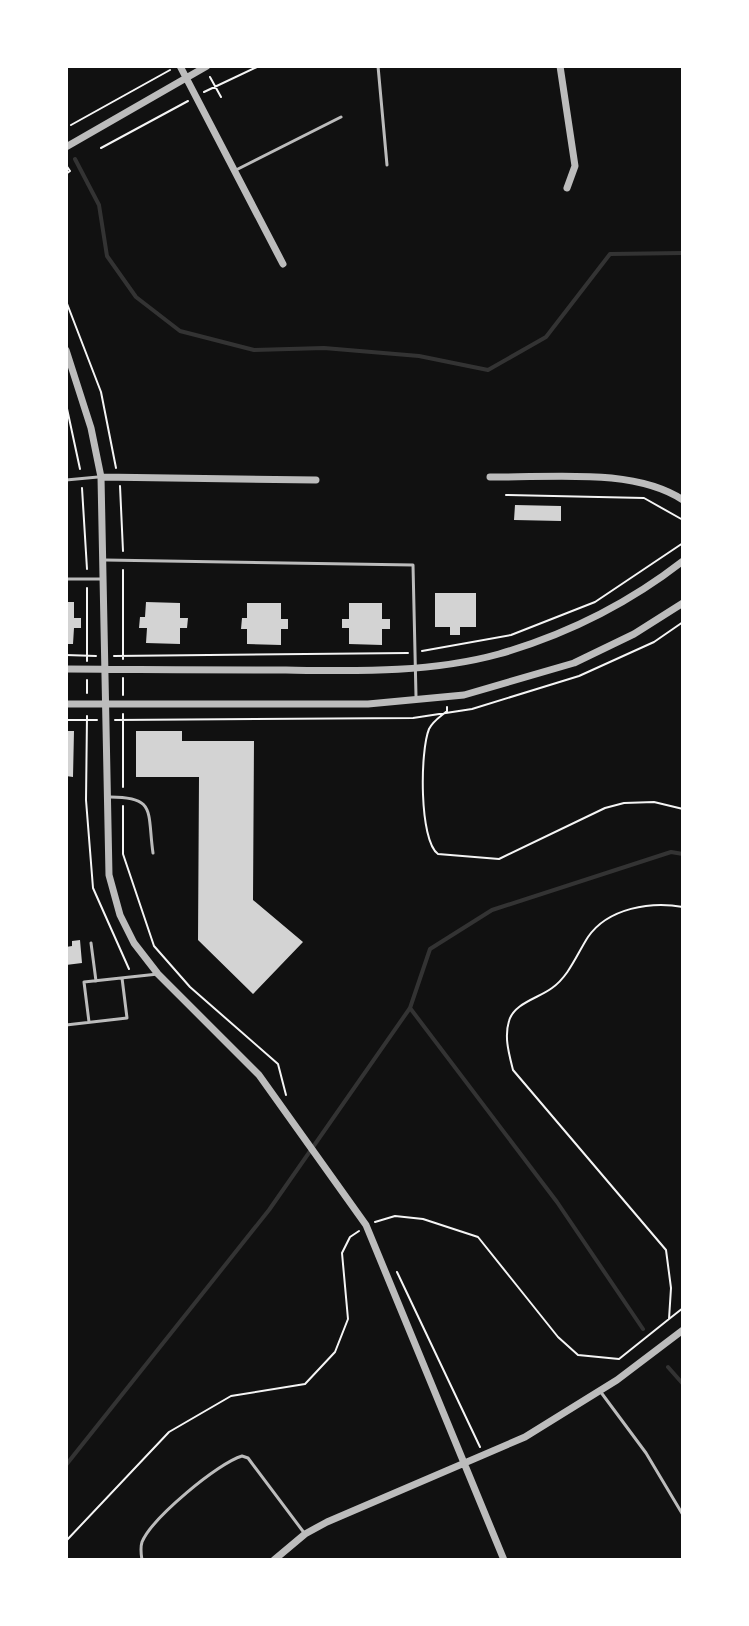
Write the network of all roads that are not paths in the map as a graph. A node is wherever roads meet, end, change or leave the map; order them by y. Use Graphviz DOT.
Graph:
graph roads {
  1 [pos="179,66"];
  2 [pos="378,66"];
  3 [pos="560,66"];
  4 [pos="206,67"];
  5 [pos="186,78"];
  6 [pos="341,117"];
  7 [pos="66,147"];
  8 [pos="387,165"];
  9 [pos="234,171"];
  10 [pos="567,188"];
  11 [pos="283,264"];
  12 [pos="66,350"];
  13 [pos="70,373"];
  14 [pos="101,477"];
  15 [pos="490,477"];
  16 [pos="66,480"];
  17 [pos="316,480"];
  18 [pos="683,500"];
  19 [pos="105,560"];
  20 [pos="683,561"];
  21 [pos="66,579"];
  22 [pos="105,579"];
  23 [pos="683,603"];
  24 [pos="414,668"];
  25 [pos="66,669"];
  26 [pos="105,670"];
  27 [pos="416,701"];
  28 [pos="66,704"];
  29 [pos="106,704"];
  30 [pos="107,797"];
  31 [pos="153,853"];
  32 [pos="91,943"];
  33 [pos="158,974"];
  34 [pos="122,978"];
  35 [pos="96,981"];
  36 [pos="89,1022"];
  37 [pos="66,1025"];
  38 [pos="682,1332"];
  39 [pos="600,1391"];
  40 [pos="464,1461"];
  41 [pos="683,1515"];
  42 [pos="305,1534"];
  43 [pos="142,1560"];
  44 [pos="274,1560"];
  45 [pos="503,1560"];
  1 -- 5 [label="street"];
  2 -- 8 [label="lane"];
  3 -- 10 [label="street"];
  4 -- 5 [label="street"];
  5 -- 7 [label="street"];
  5 -- 9 [label="street"];
  6 -- 9 [label="lane"];
  9 -- 11 [label="street"];
  12 -- 13 [label="street"];
  13 -- 14 [label="street"];
  14 -- 16 [label="lane"];
  14 -- 17 [label="street"];
  14 -- 19 [label="street"];
  15 -- 18 [label="street"];
  19 -- 22 [label="street"];
  19 -- 24 [label="lane"];
  20 -- 24 [label="street"];
  21 -- 22 [label="lane"];
  22 -- 26 [label="street"];
  23 -- 27 [label="street"];
  24 -- 26 [label="street"];
  24 -- 27 [label="lane"];
  25 -- 26 [label="street"];
  26 -- 29 [label="street"];
  27 -- 29 [label="street"];
  28 -- 29 [label="street"];
  29 -- 30 [label="street"];
  30 -- 31 [label="lane"];
  30 -- 33 [label="street"];
  32 -- 35 [label="lane"];
  33 -- 34 [label="lane"];
  33 -- 40 [label="street"];
  34 -- 35 [label="lane"];
  34 -- 36 [label="lane"];
  35 -- 36 [label="lane"];
  36 -- 37 [label="lane"];
  38 -- 39 [label="street"];
  39 -- 40 [label="street"];
  39 -- 41 [label="lane"];
  40 -- 42 [label="street"];
  40 -- 45 [label="street"];
  42 -- 43 [label="lane"];
  42 -- 44 [label="street"];
}
